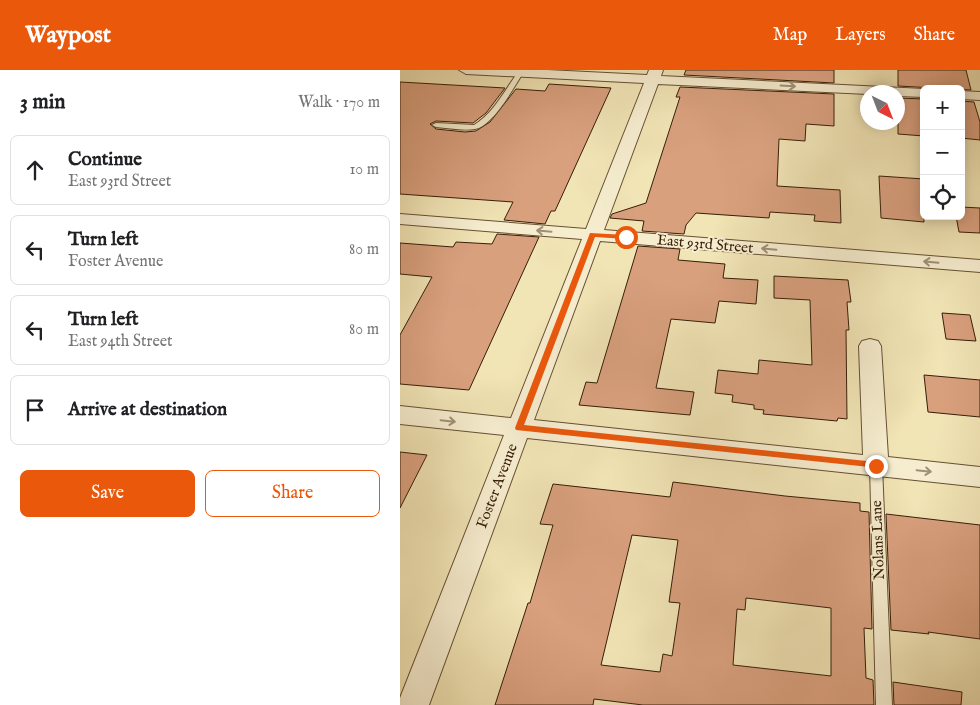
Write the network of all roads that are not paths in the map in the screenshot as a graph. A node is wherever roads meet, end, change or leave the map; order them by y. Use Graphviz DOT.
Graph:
graph roads {
  1 [pos="466,70"];
  2 [pos="520,73"];
  3 [pos="654,75"];
  4 [pos="920,92"];
  5 [pos="965,95"];
  6 [pos="980,96"];
  7 [pos="436,125"];
  8 [pos="400,219"];
  9 [pos="592,234"];
  10 [pos="980,266"];
  11 [pos="870,346"];
  12 [pos="400,416"];
  13 [pos="519,428"];
  14 [pos="876,466"];
  15 [pos="980,477"];
  16 [pos="413,705"];
  17 [pos="884,705"];
  1 -- 2 [label="street"];
  2 -- 3 [label="street"];
  2 -- 7 [label="lane"];
  3 -- 4 [label="street, one-way"];
  3 -- 9 [label="street, Foster Avenue"];
  5 -- 6 [label="street"];
  9 -- 8 [label="street, East 93rd Street, one-way"];
  10 -- 9 [label="street, East 93rd Street, one-way"];
  9 -- 13 [label="street, Foster Avenue"];
  11 -- 14 [label="street, Nolans Lane"];
  12 -- 13 [label="street, one-way"];
  13 -- 14 [label="street"];
  13 -- 16 [label="street, Foster Avenue"];
  14 -- 15 [label="street, one-way"];
  14 -- 17 [label="lane, Nolans Lane"];
}
